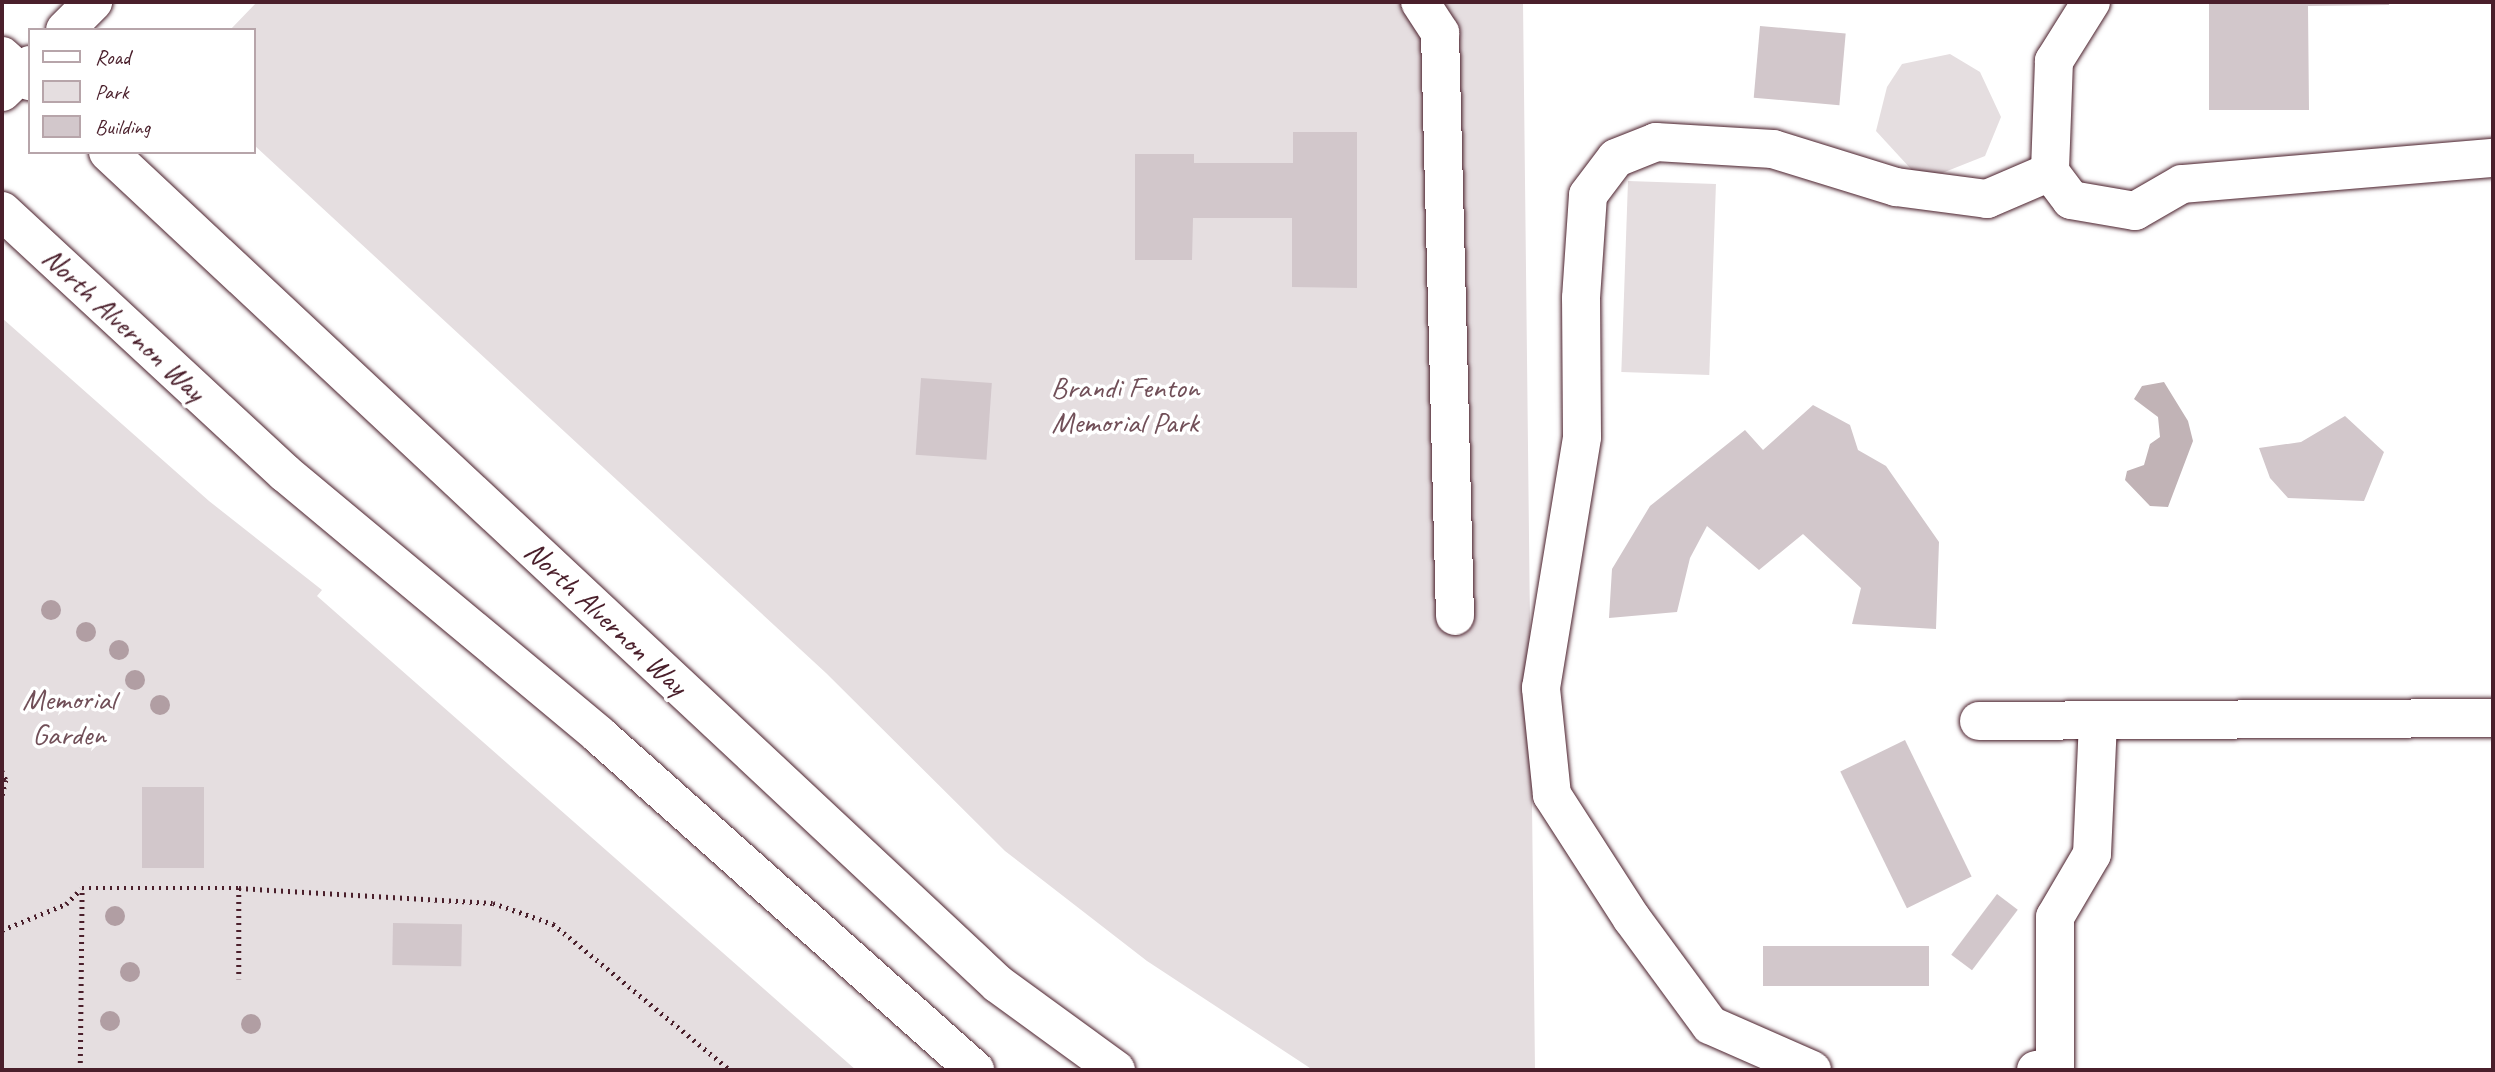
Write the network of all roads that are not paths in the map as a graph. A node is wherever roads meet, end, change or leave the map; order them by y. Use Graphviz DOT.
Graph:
graph roads {
  1 [pos="93,2"];
  2 [pos="1420,2"];
  3 [pos="2091,2"];
  4 [pos="67,28"];
  5 [pos="110,154"];
  6 [pos="2493,158"];
  7 [pos="2050,173"];
  8 [pos="2,211"];
  9 [pos="1455,616"];
  10 [pos="2493,718"];
  11 [pos="1979,721"];
  12 [pos="2098,721"];
  13 [pos="975,1070"];
  14 [pos="1116,1070"];
  15 [pos="1812,1070"];
  16 [pos="2036,1070"];
  1 -- 4 [label="main road"];
  2 -- 9 [label="main road"];
  3 -- 7 [label="main road"];
  5 -- 14 [label="main road, North Alvernon Way"];
  6 -- 7 [label="main road"];
  7 -- 15 [label="main road"];
  8 -- 13 [label="main road, North Alvernon Way"];
  10 -- 12 [label="main road"];
  11 -- 12 [label="main road"];
  12 -- 16 [label="main road"];
}
